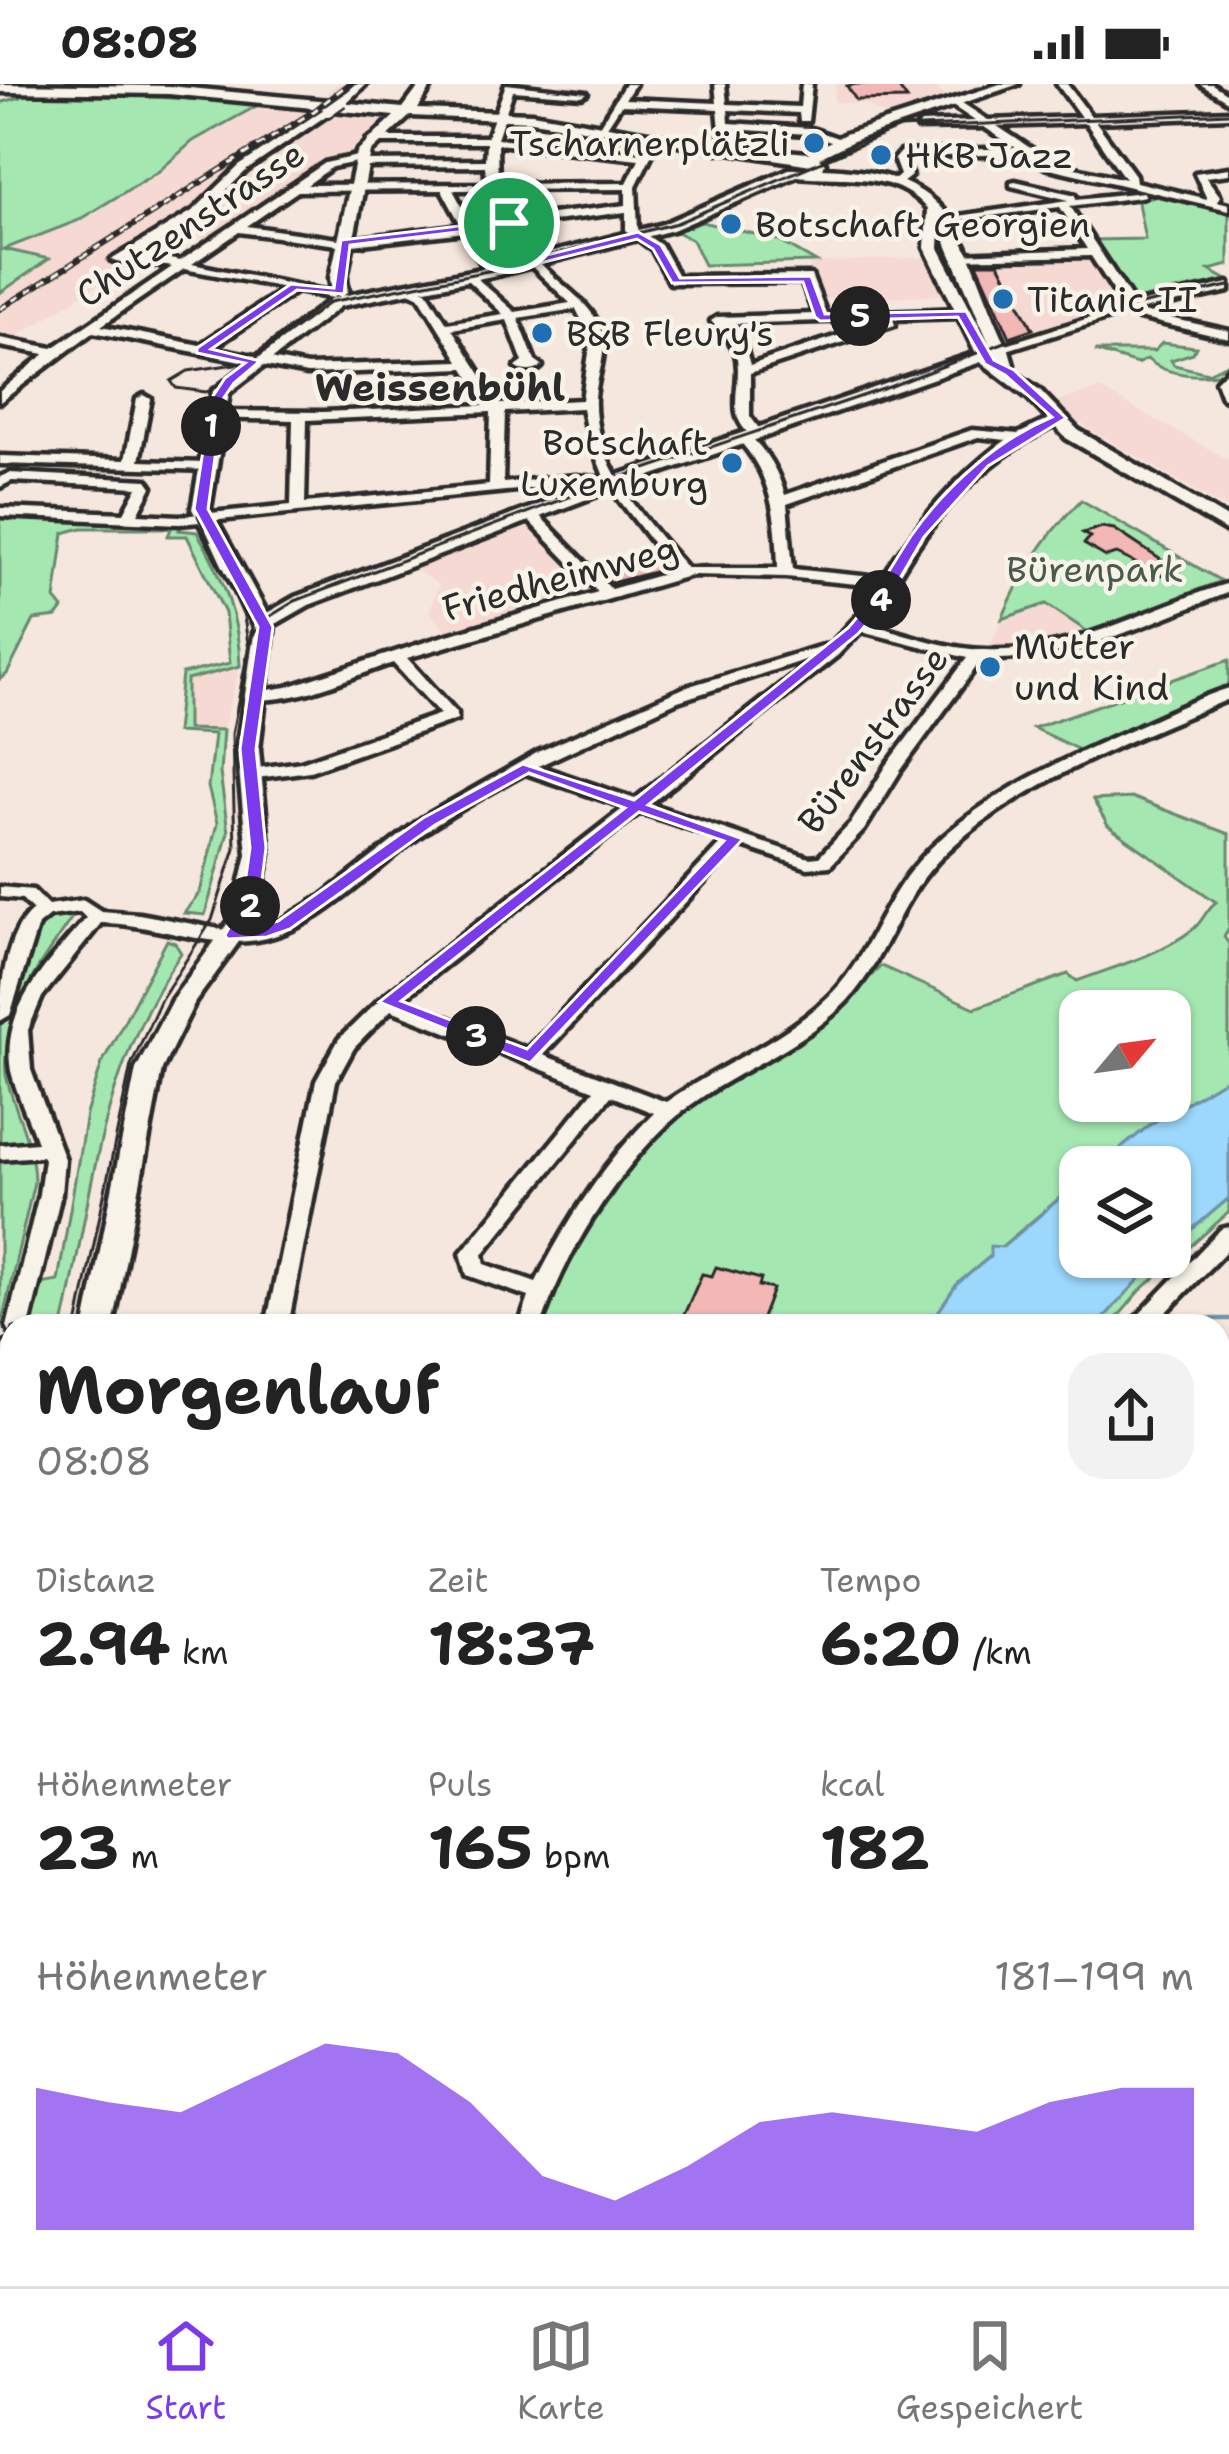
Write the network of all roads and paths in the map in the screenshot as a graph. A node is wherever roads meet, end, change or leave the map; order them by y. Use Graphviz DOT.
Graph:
graph roads {
  1 [pos="361,84"];
  2 [pos="427,84"];
  3 [pos="630,84"];
  4 [pos="720,84"];
  5 [pos="807,84"];
  6 [pos="1012,84"];
  7 [pos="1062,84"];
  8 [pos="1205,84"];
  9 [pos="510,86"];
  10 [pos="11,87"];
  11 [pos="582,93"];
  12 [pos="1229,99"];
  13 [pos="620,102"];
  14 [pos="948,105"];
  15 [pos="723,107"];
  16 [pos="802,110"];
  17 [pos="410,113"];
  18 [pos="1229,114"];
  19 [pos="495,115"];
  20 [pos="1089,120"];
  21 [pos="988,124"];
  22 [pos="724,125"];
  23 [pos="921,126"];
  24 [pos="600,129"];
  25 [pos="809,131"];
  26 [pos="633,135"];
  27 [pos="372,140"];
  28 [pos="492,140"];
  29 [pos="841,141"];
  30 [pos="718,149"];
  31 [pos="1027,151"];
  32 [pos="646,157"];
  33 [pos="362,161"];
  34 [pos="490,163"];
  35 [pos="800,164"];
  36 [pos="1065,169"];
  37 [pos="1229,171"];
  38 [pos="898,182"];
  39 [pos="1015,184"];
  40 [pos="1131,184"];
  41 [pos="631,186"];
  42 [pos="446,187"];
  43 [pos="489,187"];
  44 [pos="296,188"];
  45 [pos="356,188"];
  46 [pos="1035,189"];
  47 [pos="1152,189"];
  48 [pos="1078,199"];
  49 [pos="1062,202"];
  50 [pos="1210,203"];
  51 [pos="1229,207"];
  52 [pos="631,208"];
  53 [pos="938,214"];
  54 [pos="509,223"];
  55 [pos="237,228"];
  56 [pos="468,228"];
  57 [pos="638,236"];
  58 [pos="345,243"];
  59 [pos="1095,252"];
  60 [pos="959,257"];
  61 [pos="532,262"];
  62 [pos="182,266"];
  63 [pos="492,272"];
  64 [pos="470,275"];
  65 [pos="408,286"];
  66 [pos="295,287"];
  67 [pos="1229,287"];
  68 [pos="336,296"];
  69 [pos="578,305"];
  70 [pos="1127,309"];
  71 [pos="962,313"];
  72 [pos="914,315"];
  73 [pos="513,316"];
  74 [pos="820,317"];
  75 [pos="443,327"];
  76 [pos="92,328"];
  77 [pos="1229,335"];
  78 [pos="0,341"];
  79 [pos="987,341"];
  80 [pos="201,350"];
  81 [pos="55,352"];
  82 [pos="254,361"];
  83 [pos="530,363"];
  84 [pos="468,364"];
  85 [pos="744,371"];
  86 [pos="1226,377"];
  87 [pos="1229,397"];
  88 [pos="0,398"];
  89 [pos="144,399"];
  90 [pos="589,404"];
  91 [pos="497,409"];
  92 [pos="300,414"];
  93 [pos="213,415"];
  94 [pos="1060,418"];
  95 [pos="750,436"];
  96 [pos="1020,438"];
  97 [pos="1099,443"];
  98 [pos="0,460"];
  99 [pos="130,465"];
  100 [pos="206,467"];
  101 [pos="0,483"];
  102 [pos="610,484"];
  103 [pos="500,488"];
  104 [pos="781,501"];
  105 [pos="298,508"];
  106 [pos="1229,509"];
  107 [pos="527,511"];
  108 [pos="0,512"];
  109 [pos="129,517"];
  110 [pos="203,518"];
  111 [pos="1229,523"];
  112 [pos="684,573"];
  113 [pos="786,574"];
  114 [pos="889,584"];
  115 [pos="1223,589"];
  116 [pos="608,594"];
  117 [pos="253,597"];
  118 [pos="302,601"];
  119 [pos="265,622"];
  120 [pos="859,626"];
  121 [pos="841,643"];
  122 [pos="977,654"];
  123 [pos="396,656"];
  124 [pos="1229,693"];
  125 [pos="255,696"];
  126 [pos="528,768"];
  127 [pos="249,774"];
  128 [pos="636,806"];
  129 [pos="735,839"];
  130 [pos="0,892"];
  131 [pos="44,911"];
  132 [pos="96,917"];
  133 [pos="233,935"];
  134 [pos="388,1002"];
  135 [pos="0,1015"];
  136 [pos="530,1057"];
  137 [pos="607,1087"];
  138 [pos="668,1111"];
  139 [pos="51,1148"];
  140 [pos="0,1152"];
  141 [pos="1229,1235"];
  142 [pos="540,1292"];
  143 [pos="0,1302"];
  144 [pos="25,1302"];
  145 [pos="22,1314"];
  146 [pos="101,1314"];
  147 [pos="279,1314"];
  148 [pos="534,1314"];
  149 [pos="1151,1314"];
  1 -- 62 [label="street, bridge"];
  2 -- 17 [label="main road"];
  3 -- 13 [label="street"];
  4 -- 15 [label="street"];
  5 -- 16 [label="street"];
  6 -- 14 [label="main road"];
  7 -- 20 [label="street"];
  8 -- 12 [label="street"];
  9 -- 11 [label="street"];
  9 -- 19 [label="street"];
  10 -- 17 [label="main road"];
  13 -- 15 [label="street"];
  13 -- 24 [label="street"];
  14 -- 21 [label="street"];
  14 -- 29 [label="main road"];
  15 -- 16 [label="street"];
  15 -- 22 [label="street"];
  16 -- 25 [label="street"];
  17 -- 19 [label="main road"];
  17 -- 27 [label="main road"];
  18 -- 20 [label="street"];
  19 -- 24 [label="main road"];
  19 -- 28 [label="street"];
  20 -- 21 [label="street"];
  20 -- 40 [label="street"];
  21 -- 23 [label="street"];
  21 -- 31 [label="street"];
  22 -- 25 [label="street"];
  22 -- 30 [label="street"];
  24 -- 26 [label="main road"];
  25 -- 29 [label="street"];
  26 -- 30 [label="main road"];
  26 -- 32 [label="street"];
  27 -- 28 [label="street"];
  27 -- 33 [label="main road"];
  28 -- 32 [label="street"];
  28 -- 34 [label="street"];
  29 -- 35 [label="main road"];
  30 -- 35 [label="main road"];
  31 -- 36 [label="street"];
  31 -- 38 [label="street"];
  32 -- 41 [label="street"];
  33 -- 34 [label="street"];
  33 -- 44 [label="street, Chutzenstrasse"];
  33 -- 45 [label="main road"];
  34 -- 43 [label="street"];
  35 -- 38 [label="main road"];
  35 -- 57 [label="main road"];
  36 -- 40 [label="street"];
  36 -- 46 [label="street"];
  37 -- 50 [label="street"];
  38 -- 53 [label="main road"];
  39 -- 46 [label="street"];
  40 -- 47 [label="street"];
  41 -- 43 [label="street"];
  41 -- 52 [label="street"];
  42 -- 43 [label="street"];
  42 -- 45 [label="street"];
  42 -- 56 [label="street"];
  43 -- 54 [label="street"];
  44 -- 45 [label="street"];
  44 -- 55 [label="street, Chutzenstrasse"];
  45 -- 58 [label="main road"];
  46 -- 48 [label="street"];
  47 -- 48 [label="street"];
  47 -- 50 [label="street"];
  48 -- 49 [label="street"];
  49 -- 53 [label="street"];
  49 -- 59 [label="street"];
  50 -- 51 [label="street"];
  52 -- 54 [label="street"];
  52 -- 57 [label="street"];
  53 -- 60 [label="main road"];
  53 -- 71 [label="main road"];
  53 -- 79 [label="main road"];
  54 -- 56 [label="street"];
  54 -- 61 [label="street"];
  55 -- 58 [label="street"];
  55 -- 62 [label="street, Chutzenstrasse"];
  56 -- 58 [label="street"];
  56 -- 63 [label="street"];
  57 -- 61 [label="main road"];
  57 -- 74 [label="street"];
  58 -- 68 [label="main road"];
  59 -- 60 [label="street"];
  59 -- 70 [label="street"];
  60 -- 79 [label="main road"];
  61 -- 63 [label="main road"];
  61 -- 69 [label="street"];
  62 -- 66 [label="street"];
  62 -- 76 [label="street, Chutzenstrasse"];
  63 -- 64 [label="main road"];
  64 -- 65 [label="main road"];
  64 -- 73 [label="street"];
  65 -- 68 [label="main road"];
  65 -- 75 [label="street"];
  66 -- 68 [label="street"];
  66 -- 80 [label="street"];
  67 -- 70 [label="street"];
  68 -- 82 [label="main road"];
  69 -- 73 [label="street"];
  69 -- 90 [label="street"];
  70 -- 77 [label="street"];
  70 -- 79 [label="street"];
  71 -- 72 [label="street"];
  71 -- 79 [label="main road"];
  72 -- 74 [label="street"];
  72 -- 85 [label="street"];
  73 -- 75 [label="street"];
  73 -- 83 [label="street"];
  74 -- 85 [label="street"];
  75 -- 84 [label="street"];
  76 -- 80 [label="street"];
  76 -- 81 [label="street, Chutzenstrasse"];
  78 -- 81 [label="street"];
  79 -- 94 [label="main road"];
  79 -- 95 [label="main road"];
  80 -- 82 [label="street"];
  81 -- 88 [label="street, Chutzenstrasse"];
  82 -- 84 [label="street"];
  82 -- 93 [label="main road"];
  84 -- 91 [label="street"];
  85 -- 95 [label="street"];
  86 -- 87 [label="street"];
  89 -- 99 [label="street"];
  90 -- 91 [label="street"];
  90 -- 102 [label="street"];
  91 -- 92 [label="street"];
  91 -- 103 [label="street"];
  92 -- 93 [label="street"];
  92 -- 105 [label="street"];
  93 -- 100 [label="main road"];
  94 -- 96 [label="street"];
  94 -- 97 [label="main road"];
  95 -- 102 [label="main road"];
  95 -- 104 [label="street"];
  96 -- 104 [label="street"];
  96 -- 114 [label="street"];
  97 -- 106 [label="main road"];
  97 -- 111 [label="main road"];
  98 -- 99 [label="street"];
  99 -- 100 [label="street"];
  100 -- 110 [label="main road"];
  101 -- 109 [label="street"];
  102 -- 103 [label="street"];
  102 -- 107 [label="main road"];
  102 -- 112 [label="street"];
  103 -- 105 [label="street"];
  103 -- 107 [label="street"];
  104 -- 113 [label="street"];
  105 -- 110 [label="street"];
  107 -- 116 [label="street"];
  107 -- 118 [label="main road"];
  108 -- 109 [label="street"];
  109 -- 110 [label="street"];
  110 -- 117 [label="main road"];
  112 -- 113 [label="street, Friedheimweg"];
  112 -- 116 [label="street, Friedheimweg"];
  113 -- 114 [label="street, Friedheimweg"];
  114 -- 120 [label="street"];
  115 -- 122 [label="street, Bürenstrasse"];
  116 -- 123 [label="street, Friedheimweg"];
  117 -- 118 [label="main road"];
  117 -- 119 [label="main road"];
  118 -- 119 [label="main road"];
  119 -- 125 [label="main road"];
  120 -- 121 [label="street"];
  120 -- 122 [label="street, Bürenstrasse"];
  121 -- 126 [label="street"];
  121 -- 128 [label="street"];
  122 -- 129 [label="street, Bürenstrasse"];
  123 -- 125 [label="street, Friedheimweg"];
  123 -- 127 [label="street"];
  124 -- 138 [label="street"];
  125 -- 127 [label="main road"];
  126 -- 128 [label="street"];
  126 -- 133 [label="street"];
  127 -- 133 [label="main road"];
  128 -- 129 [label="street"];
  128 -- 134 [label="street"];
  129 -- 136 [label="street"];
  130 -- 131 [label="street"];
  131 -- 132 [label="street"];
  131 -- 135 [label="street"];
  132 -- 133 [label="street"];
  132 -- 139 [label="street"];
  133 -- 146 [label="main road"];
  134 -- 136 [label="street"];
  134 -- 147 [label="street"];
  136 -- 137 [label="street"];
  137 -- 138 [label="street"];
  137 -- 142 [label="street"];
  138 -- 142 [label="street"];
  139 -- 140 [label="street"];
  139 -- 144 [label="street"];
  141 -- 149 [label="street"];
  142 -- 148 [label="street"];
  143 -- 144 [label="street"];
  144 -- 145 [label="street"];
}
